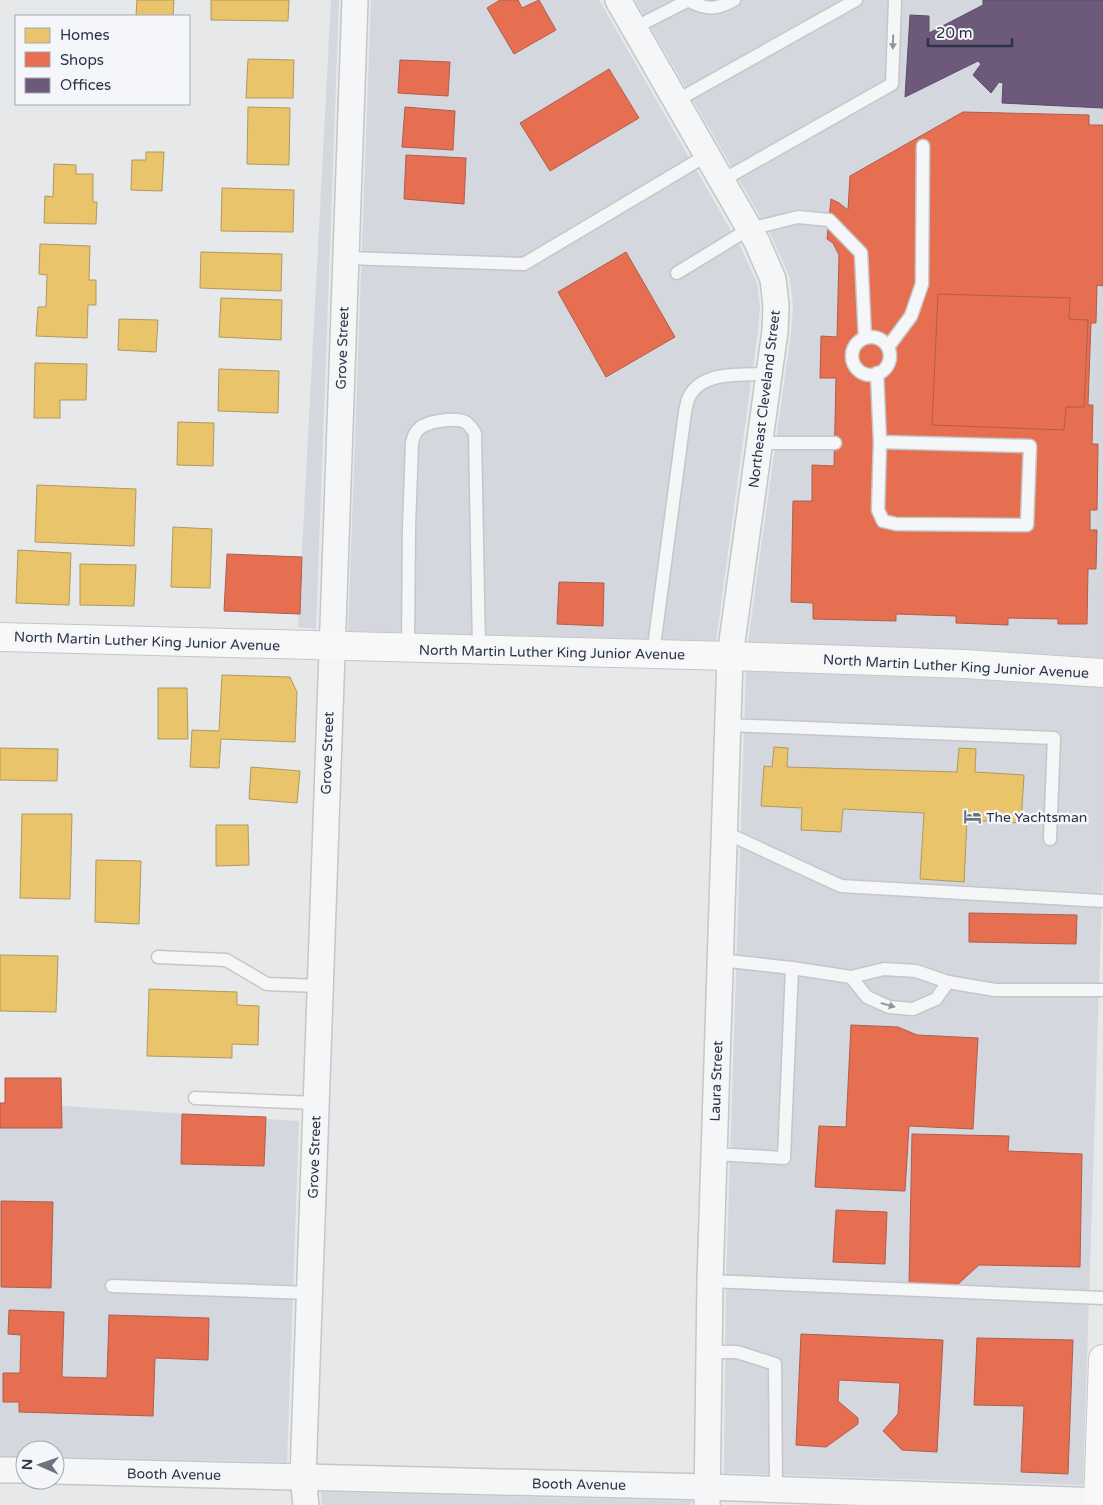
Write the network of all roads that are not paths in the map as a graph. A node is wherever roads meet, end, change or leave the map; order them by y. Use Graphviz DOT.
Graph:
graph roads {
  1 [pos="355,0"];
  2 [pos="618,0"];
  3 [pos="689,0"];
  4 [pos="734,0"];
  5 [pos="856,0"];
  6 [pos="895,0"];
  7 [pos="634,28"];
  8 [pos="676,100"];
  9 [pos="923,146"];
  10 [pos="707,155"];
  11 [pos="721,181"];
  12 [pos="749,229"];
  13 [pos="346,258"];
  14 [pos="677,273"];
  15 [pos="865,338"];
  16 [pos="888,348"];
  17 [pos="877,373"];
  18 [pos="768,374"];
  19 [pos="880,442"];
  20 [pos="759,443"];
  21 [pos="835,443"];
  22 [pos="0,637"];
  23 [pos="331,646"];
  24 [pos="408,648"];
  25 [pos="479,650"];
  26 [pos="653,654"];
  27 [pos="730,656"];
  28 [pos="1103,673"];
  29 [pos="728,725"];
  30 [pos="724,832"];
  31 [pos="1050,839"];
  32 [pos="1103,901"];
  33 [pos="158,957"];
  34 [pos="720,960"];
  35 [pos="792,968"];
  36 [pos="851,977"];
  37 [pos="948,982"];
  38 [pos="319,986"];
  39 [pos="1103,990"];
  40 [pos="195,1098"];
  41 [pos="316,1103"];
  42 [pos="714,1154"];
  43 [pos="710,1281"];
  44 [pos="112,1286"];
  45 [pos="309,1293"];
  46 [pos="1103,1298"];
  47 [pos="710,1352"];
  48 [pos="1103,1359"];
  49 [pos="0,1470"];
  50 [pos="15,1470"];
  51 [pos="65,1471"];
  52 [pos="302,1477"];
  53 [pos="776,1490"];
  54 [pos="708,1496"];
  55 [pos="807,1498"];
  56 [pos="1100,1502"];
  57 [pos="306,1505"];
  1 -- 13 [label="street, Grove Street"];
  2 -- 7 [label="street, Northeast Cleveland Street"];
  3 -- 4 [label="lane"];
  3 -- 7 [label="lane"];
  5 -- 8 [label="lane"];
  6 -- 11 [label="lane, one-way"];
  7 -- 8 [label="street, Northeast Cleveland Street"];
  8 -- 10 [label="street, Northeast Cleveland Street"];
  9 -- 16 [label="lane"];
  10 -- 11 [label="street, Northeast Cleveland Street"];
  10 -- 13 [label="lane"];
  11 -- 12 [label="street, Northeast Cleveland Street"];
  12 -- 14 [label="lane"];
  12 -- 15 [label="lane"];
  12 -- 18 [label="street, Northeast Cleveland Street"];
  13 -- 23 [label="street, Grove Street"];
  15 -- 16 [label="lane"];
  15 -- 17 [label="lane"];
  16 -- 17 [label="lane"];
  17 -- 19 [label="lane"];
  18 -- 20 [label="street, Northeast Cleveland Street"];
  18 -- 26 [label="lane"];
  19 -- 19 [label="lane"];
  20 -- 21 [label="lane"];
  20 -- 27 [label="street, Northeast Cleveland Street"];
  22 -- 23 [label="street, North Martin Luther King Junior Avenue"];
  23 -- 24 [label="street, North Martin Luther King Junior Avenue"];
  23 -- 38 [label="street, Grove Street"];
  24 -- 25 [label="street, North Martin Luther King Junior Avenue"];
  24 -- 25 [label="lane"];
  25 -- 26 [label="street, North Martin Luther King Junior Avenue"];
  26 -- 27 [label="street, North Martin Luther King Junior Avenue"];
  27 -- 28 [label="street, North Martin Luther King Junior Avenue"];
  27 -- 29 [label="street, Laura Street"];
  29 -- 30 [label="street, Laura Street"];
  29 -- 31 [label="lane"];
  30 -- 32 [label="lane"];
  30 -- 34 [label="street, Laura Street"];
  33 -- 38 [label="lane"];
  34 -- 35 [label="lane"];
  34 -- 42 [label="street, Laura Street"];
  35 -- 36 [label="lane"];
  35 -- 42 [label="lane"];
  36 -- 37 [label="lane"];
  36 -- 37 [label="lane, one-way"];
  37 -- 39 [label="lane"];
  38 -- 41 [label="street, Grove Street"];
  40 -- 41 [label="lane"];
  41 -- 45 [label="street, Grove Street"];
  42 -- 43 [label="street, Laura Street"];
  43 -- 46 [label="lane"];
  43 -- 47 [label="street, Laura Street"];
  44 -- 45 [label="lane"];
  45 -- 52 [label="street, Grove Street"];
  47 -- 53 [label="lane"];
  47 -- 54 [label="street, Laura Street"];
  48 -- 56 [label="street"];
  49 -- 50 [label="street"];
  51 -- 52 [label="street, Booth Avenue"];
  52 -- 54 [label="street, Booth Avenue"];
  52 -- 57 [label="street, Grove Street"];
  53 -- 54 [label="street, Booth Avenue"];
  53 -- 55 [label="street, Booth Avenue"];
  55 -- 56 [label="street, Booth Avenue"];
}
